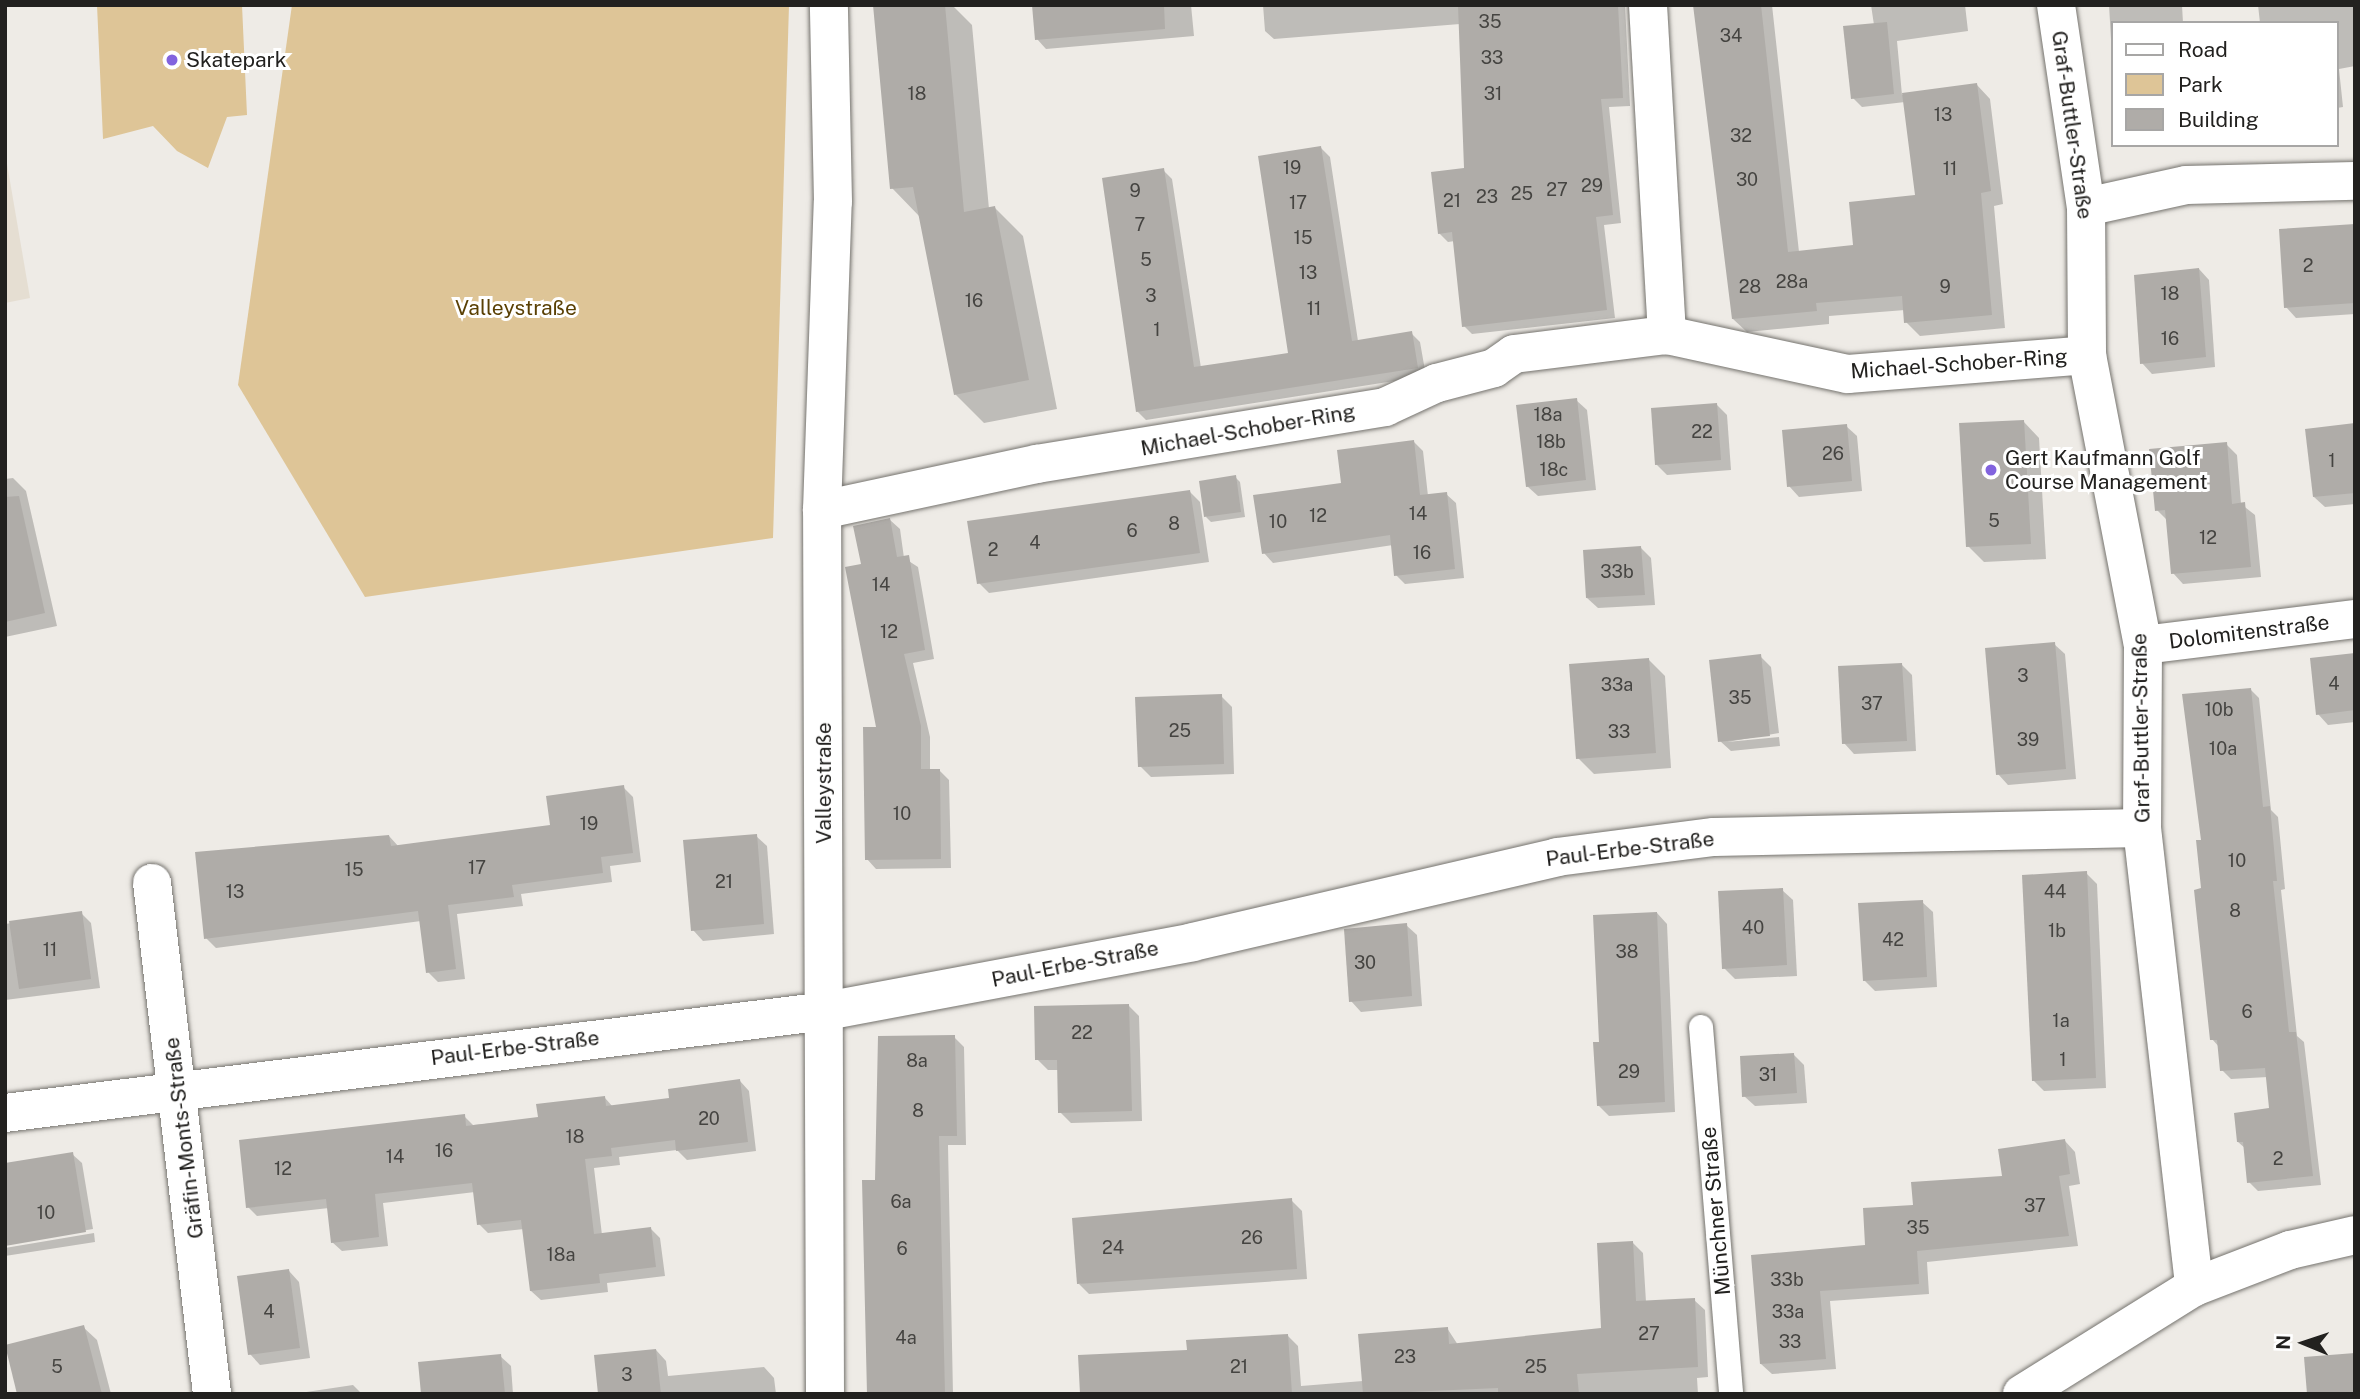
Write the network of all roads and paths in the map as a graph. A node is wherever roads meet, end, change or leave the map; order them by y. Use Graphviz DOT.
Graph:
graph roads {
  1 [pos="829,5"];
  2 [pos="1648,5"];
  3 [pos="2056,5"];
  4 [pos="2355,181"];
  5 [pos="2086,207"];
  6 [pos="1667,335"];
  7 [pos="2087,355"];
  8 [pos="822,509"];
  9 [pos="2355,619"];
  10 [pos="2143,645"];
  11 [pos="2142,828"];
  12 [pos="152,883"];
  13 [pos="826,1011"];
  14 [pos="1701,1027"];
  15 [pos="179,1089"];
  16 [pos="5,1113"];
  17 [pos="2355,1236"];
  18 [pos="2194,1287"];
  19 [pos="212,1394"];
  20 [pos="825,1394"];
  21 [pos="1731,1394"];
  22 [pos="2022,1394"];
  1 -- 8 [label="street, Valleystraße"];
  2 -- 6 [label="street"];
  3 -- 5 [label="street, Graf-Buttler-Straße"];
  4 -- 5 [label="street"];
  5 -- 7 [label="street, Graf-Buttler-Straße"];
  6 -- 7 [label="street, Michael-Schober-Ring"];
  6 -- 8 [label="street, Michael-Schober-Ring"];
  7 -- 10 [label="street, Graf-Buttler-Straße"];
  8 -- 13 [label="street, Valleystraße"];
  9 -- 10 [label="street, Dolomitenstraße"];
  10 -- 11 [label="street, Graf-Buttler-Straße"];
  11 -- 13 [label="street, Paul-Erbe-Straße"];
  11 -- 18 [label="street, Graf-Buttler-Straße"];
  12 -- 15 [label="street, Gräfin-Monts-Straße"];
  13 -- 15 [label="street, Paul-Erbe-Straße"];
  13 -- 20 [label="street, Valleystraße"];
  14 -- 21 [label="lane, Münchner Straße"];
  15 -- 16 [label="street, Paul-Erbe-Straße"];
  15 -- 19 [label="street, Gräfin-Monts-Straße"];
  17 -- 18 [label="street"];
  18 -- 22 [label="street"];
}
